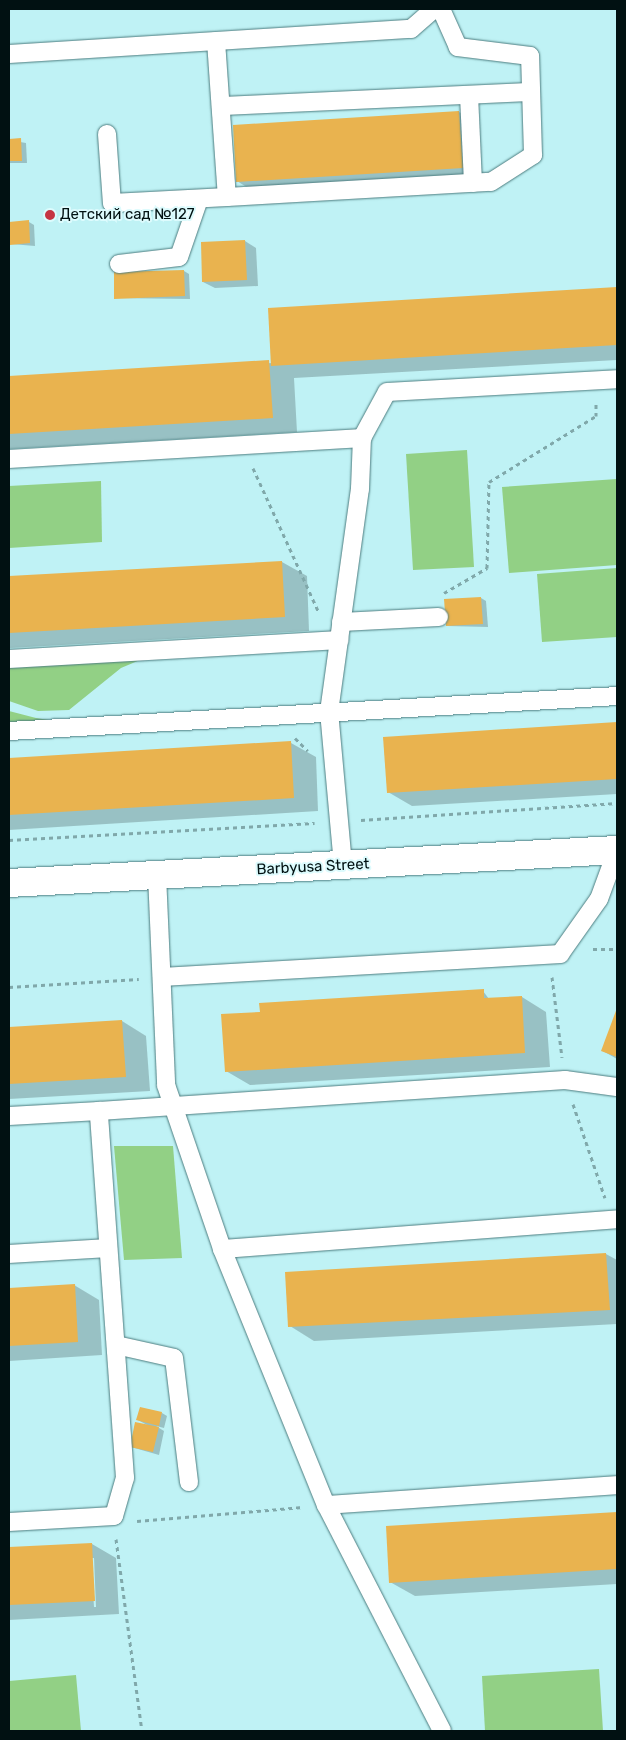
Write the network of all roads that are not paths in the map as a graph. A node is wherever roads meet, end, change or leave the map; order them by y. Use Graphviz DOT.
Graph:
graph roads {
  1 [pos="434,9"];
  2 [pos="441,9"];
  3 [pos="216,41"];
  4 [pos="9,54"];
  5 [pos="531,92"];
  6 [pos="469,95"];
  7 [pos="221,106"];
  8 [pos="107,134"];
  9 [pos="474,183"];
  10 [pos="227,198"];
  11 [pos="199,199"];
  12 [pos="120,264"];
  13 [pos="617,379"];
  14 [pos="362,438"];
  15 [pos="9,459"];
  16 [pos="439,617"];
  17 [pos="341,622"];
  18 [pos="335,640"];
  19 [pos="9,659"];
  20 [pos="617,696"];
  21 [pos="330,712"];
  22 [pos="9,731"];
  23 [pos="617,850"];
  24 [pos="343,865"];
  25 [pos="157,875"];
  26 [pos="9,883"];
  27 [pos="162,977"];
  28 [pos="617,1087"];
  29 [pos="172,1104"];
  30 [pos="99,1111"];
  31 [pos="9,1116"];
  32 [pos="617,1219"];
  33 [pos="108,1248"];
  34 [pos="222,1249"];
  35 [pos="9,1254"];
  36 [pos="116,1345"];
  37 [pos="190,1482"];
  38 [pos="617,1485"];
  39 [pos="326,1505"];
  40 [pos="9,1522"];
  41 [pos="442,1731"];
  1 -- 3 [label="lane"];
  2 -- 5 [label="lane"];
  3 -- 4 [label="lane"];
  3 -- 7 [label="lane"];
  5 -- 6 [label="lane"];
  5 -- 9 [label="lane"];
  6 -- 7 [label="lane"];
  6 -- 9 [label="lane"];
  7 -- 10 [label="lane"];
  8 -- 11 [label="lane"];
  9 -- 10 [label="lane"];
  10 -- 11 [label="lane"];
  11 -- 12 [label="lane"];
  13 -- 14 [label="lane"];
  14 -- 15 [label="lane"];
  14 -- 17 [label="lane"];
  16 -- 17 [label="lane"];
  17 -- 18 [label="lane"];
  18 -- 19 [label="lane"];
  18 -- 21 [label="lane"];
  20 -- 21 [label="lane"];
  21 -- 22 [label="lane"];
  21 -- 24 [label="lane"];
  23 -- 24 [label="street, Barbyusa Street"];
  23 -- 27 [label="lane"];
  24 -- 25 [label="street, Barbyusa Street"];
  25 -- 26 [label="street, Barbyusa Street"];
  25 -- 27 [label="lane"];
  27 -- 29 [label="lane"];
  28 -- 29 [label="lane"];
  29 -- 30 [label="lane"];
  29 -- 34 [label="lane"];
  30 -- 31 [label="lane"];
  30 -- 33 [label="lane"];
  32 -- 34 [label="lane"];
  33 -- 35 [label="lane"];
  33 -- 36 [label="lane"];
  34 -- 39 [label="lane"];
  36 -- 37 [label="lane"];
  36 -- 40 [label="lane"];
  38 -- 39 [label="lane"];
  39 -- 41 [label="lane"];
}
